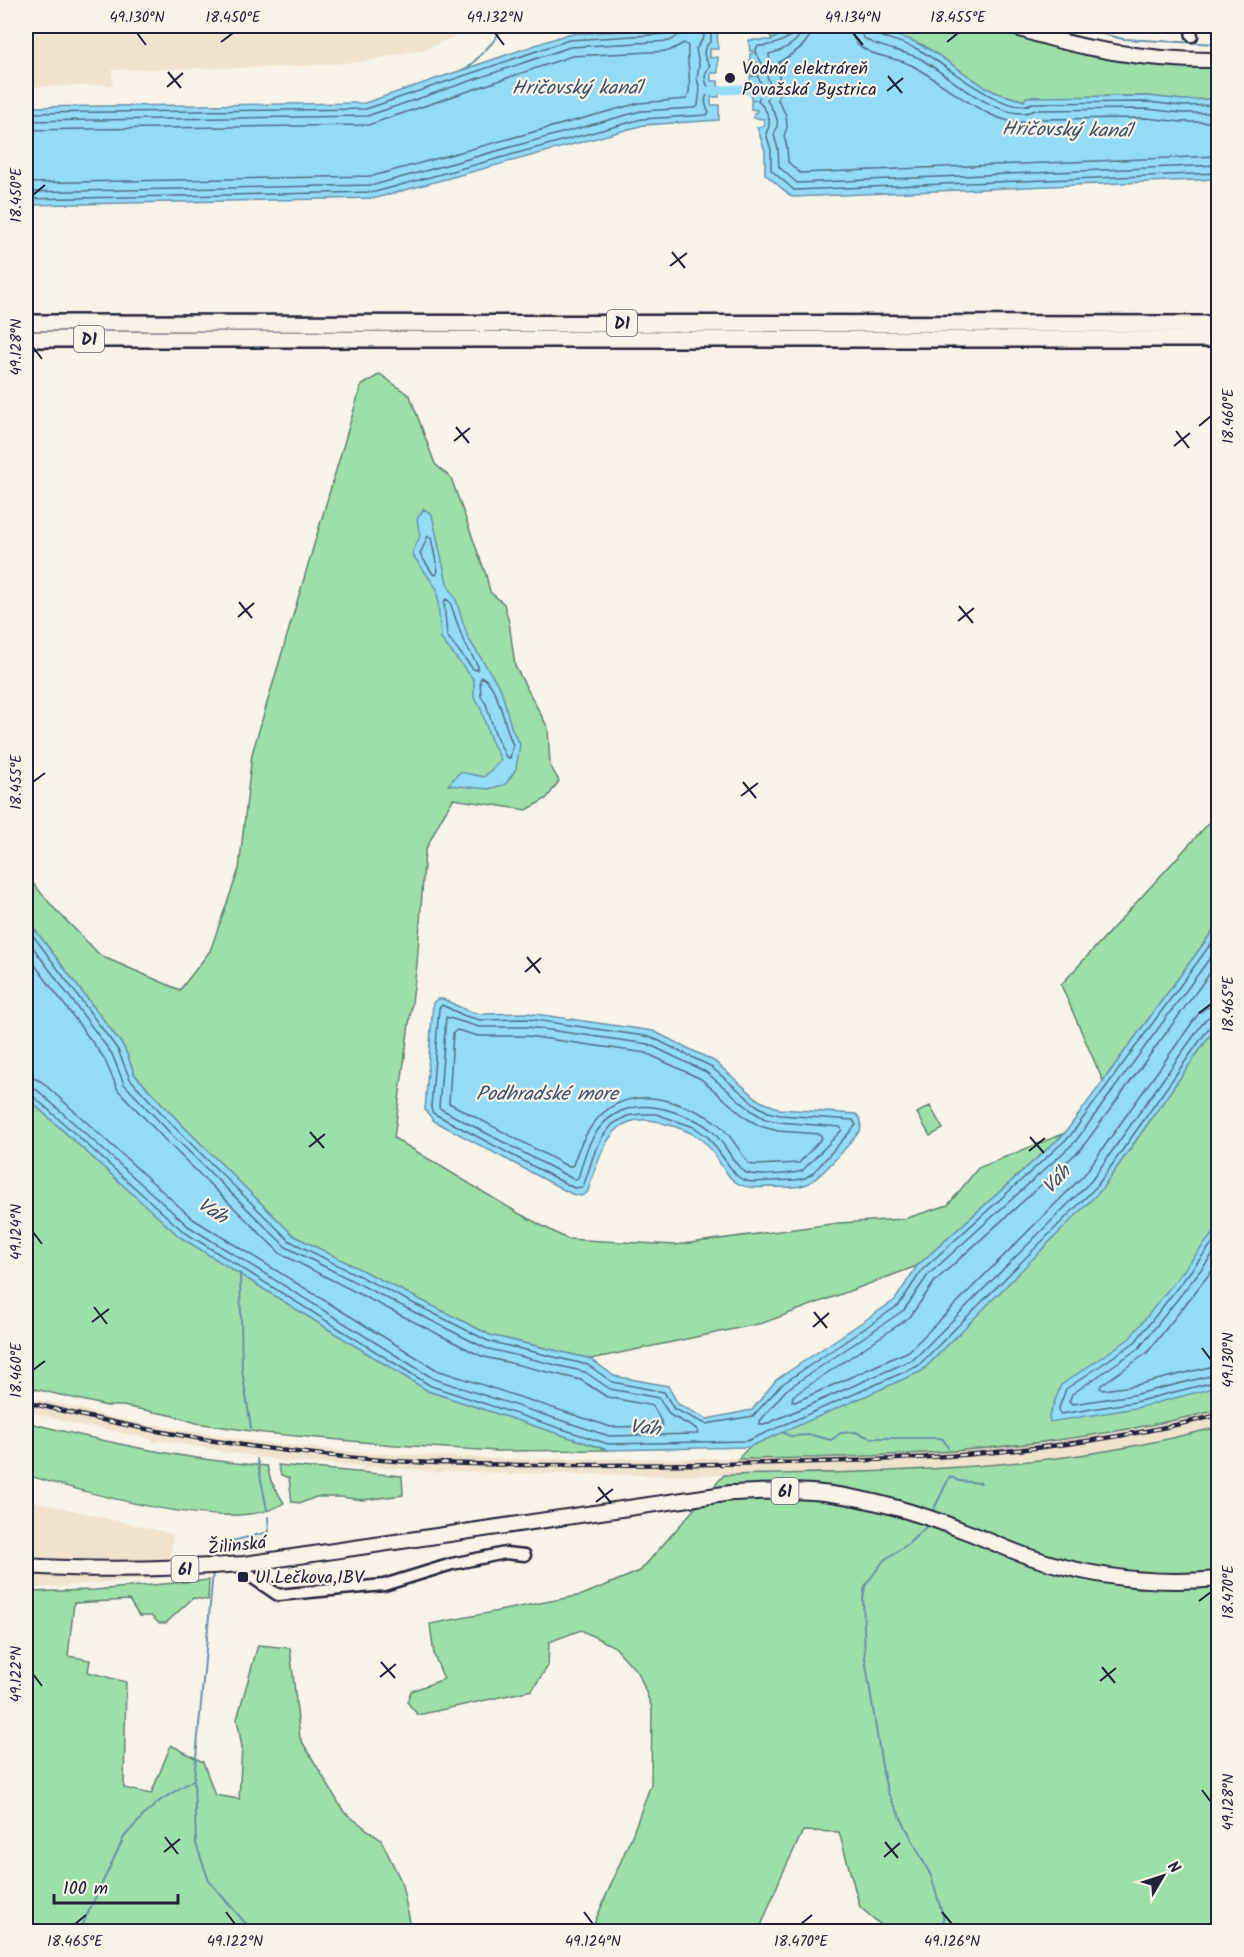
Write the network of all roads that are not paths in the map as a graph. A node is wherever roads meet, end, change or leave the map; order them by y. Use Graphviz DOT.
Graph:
graph roads {
  1 [pos="1011,26"];
  2 [pos="1218,60"];
  3 [pos="26,323"];
  4 [pos="1218,324"];
  5 [pos="26,339"];
  6 [pos="1218,339"];
  7 [pos="525,1555"];
  8 [pos="244,1563"];
  9 [pos="26,1566"];
  10 [pos="1218,1579"];
  1 -- 2 [label="main road"];
  3 -- 4 [label="highway, D1"];
  5 -- 6 [label="highway, D1"];
  7 -- 8 [label="street"];
  8 -- 9 [label="main road, Žilinská / 61"];
  8 -- 10 [label="main road, Žilinská / 61"];
}
